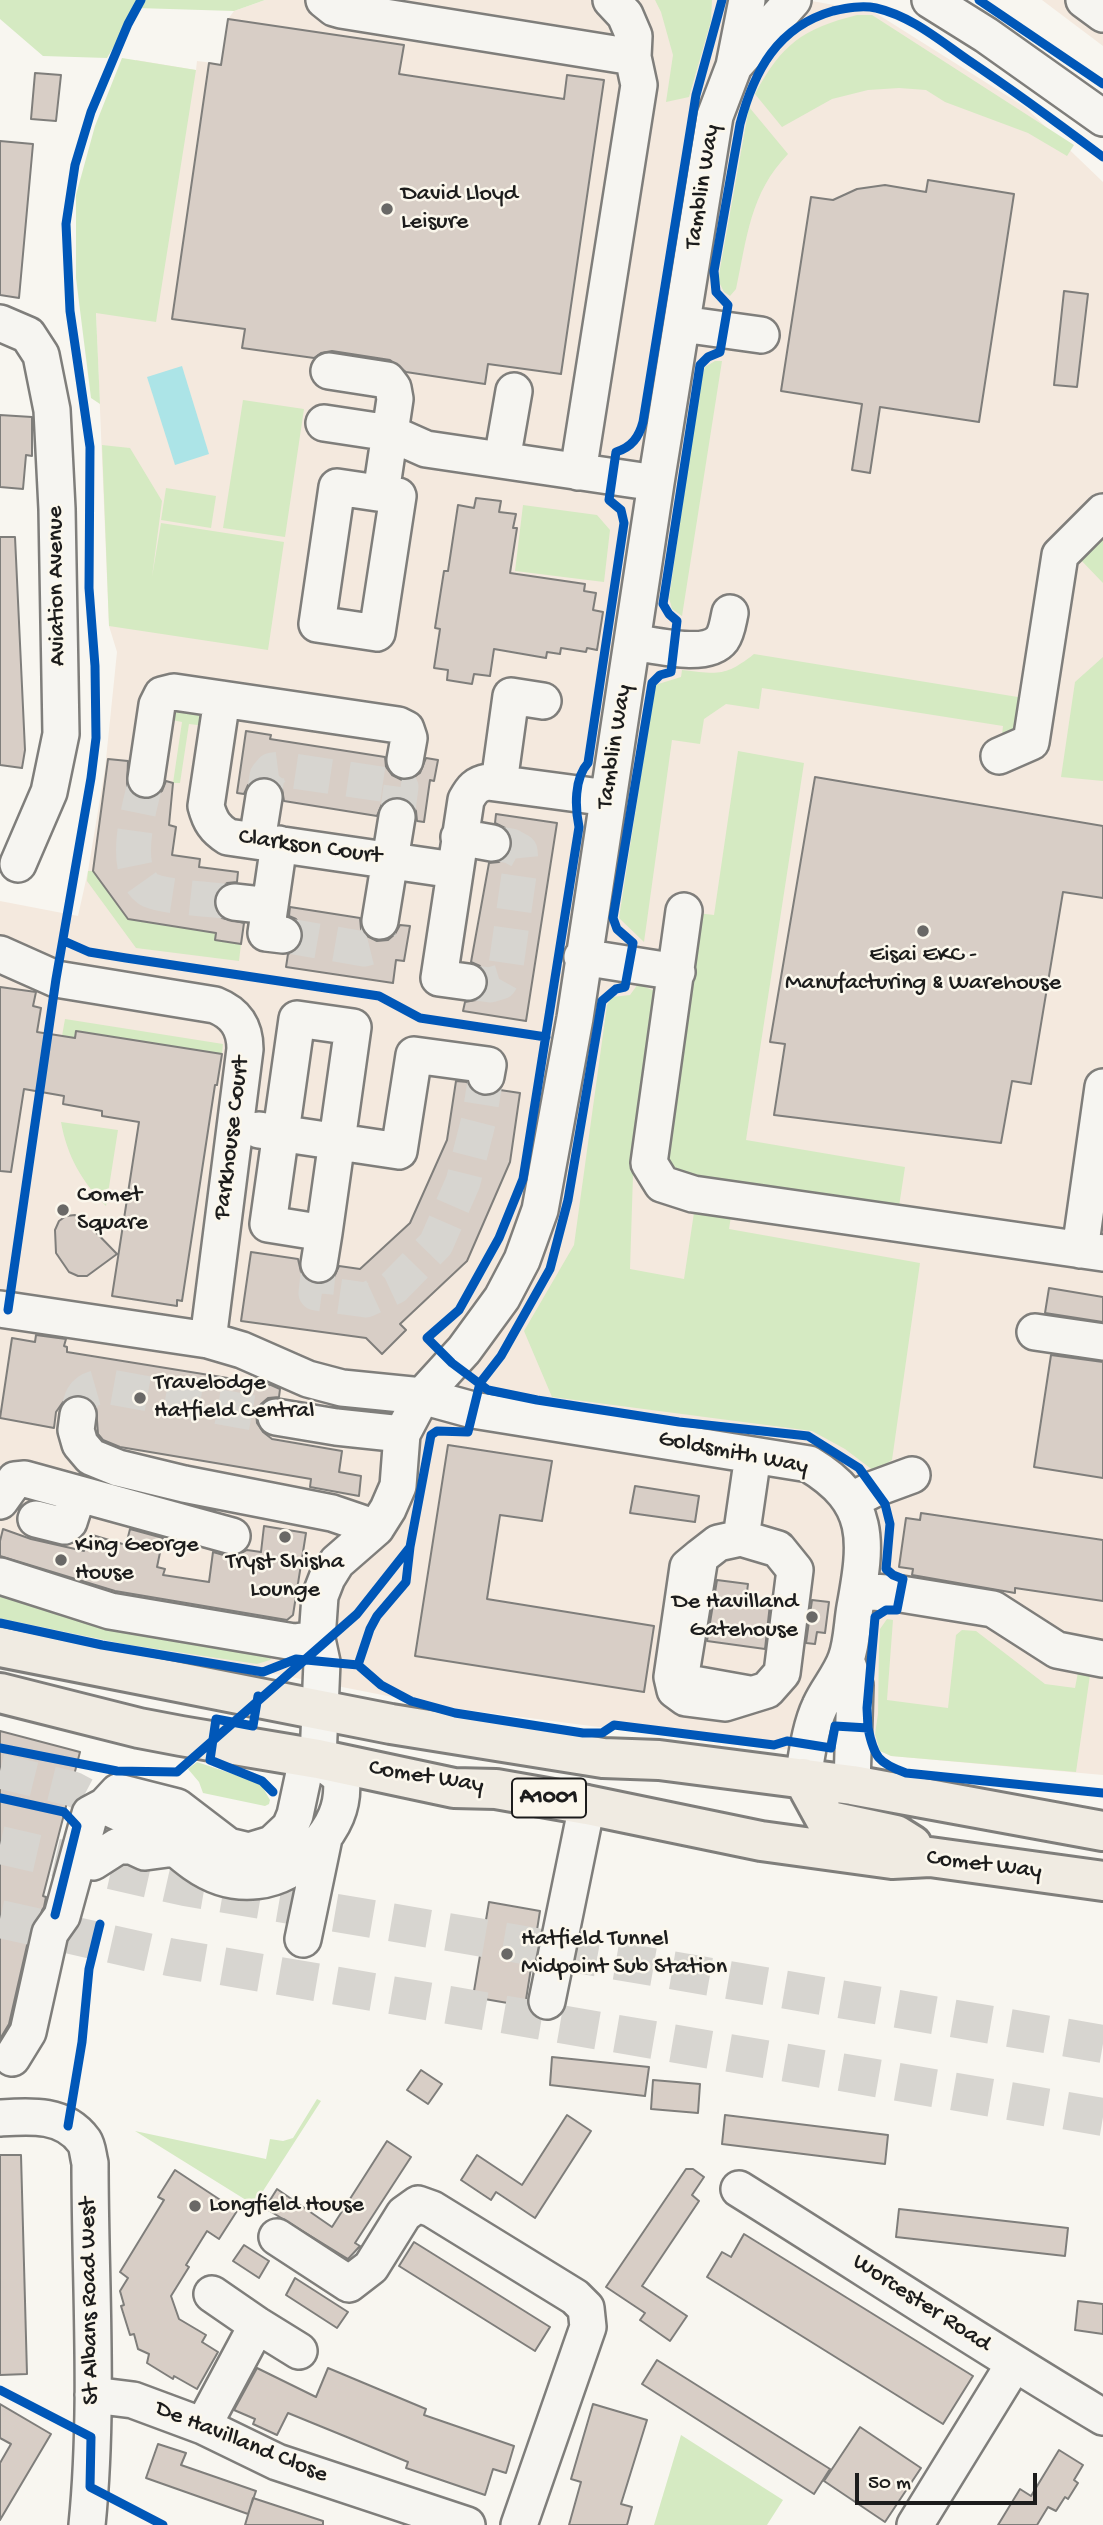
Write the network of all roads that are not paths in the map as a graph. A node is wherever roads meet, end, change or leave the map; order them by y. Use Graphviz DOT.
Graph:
graph roads {
  1 [pos="324,0"];
  2 [pos="611,0"];
  3 [pos="747,0"];
  4 [pos="793,0"];
  5 [pos="930,0"];
  6 [pos="1084,0"];
  7 [pos="1103,14"];
  8 [pos="633,57"];
  9 [pos="734,66"];
  10 [pos="1103,118"];
  11 [pos="0,323"];
  12 [pos="682,324"];
  13 [pos="761,335"];
  14 [pos="330,371"];
  15 [pos="514,391"];
  16 [pos="324,423"];
  17 [pos="390,433"];
  18 [pos="502,460"];
  19 [pos="578,472"];
  20 [pos="656,483"];
  21 [pos="381,493"];
  22 [pos="1103,512"];
  23 [pos="730,613"];
  24 [pos="632,642"];
  25 [pos="222,699"];
  26 [pos="543,701"];
  27 [pos="999,756"];
  28 [pos="405,760"];
  29 [pos="146,779"];
  30 [pos="499,783"];
  31 [pos="264,797"];
  32 [pos="608,798"];
  33 [pos="397,817"];
  34 [pos="268,842"];
  35 [pos="468,850"];
  36 [pos="389,859"];
  37 [pos="18,864"];
  38 [pos="234,902"];
  39 [pos="684,911"];
  40 [pos="380,921"];
  41 [pos="0,954"];
  42 [pos="582,957"];
  43 [pos="677,972"];
  44 [pos="454,980"];
  45 [pos="486,1076"];
  46 [pos="1103,1087"];
  47 [pos="234,1127"];
  48 [pos="280,1133"];
  49 [pos="338,1142"];
  50 [pos="1091,1252"];
  51 [pos="0,1308"];
  52 [pos="1035,1332"];
  53 [pos="208,1340"];
  54 [pos="1103,1342"];
  55 [pos="422,1396"];
  56 [pos="78,1415"];
  57 [pos="276,1417"];
  58 [pos="402,1434"];
  59 [pos="753,1455"];
  60 [pos="912,1475"];
  61 [pos="78,1494"];
  62 [pos="0,1501"];
  63 [pos="850,1501"];
  64 [pos="319,1511"];
  65 [pos="36,1519"];
  66 [pos="376,1528"];
  67 [pos="232,1535"];
  68 [pos="741,1538"];
  69 [pos="340,1558"];
  70 [pos="0,1576"];
  71 [pos="858,1591"];
  72 [pos="317,1639"];
  73 [pos="0,1647"];
  74 [pos="1103,1659"];
  75 [pos="846,1660"];
  76 [pos="0,1693"];
  77 [pos="320,1710"];
  78 [pos="318,1759"];
  79 [pos="803,1778"];
  80 [pos="852,1785"];
  81 [pos="496,1789"];
  82 [pos="105,1805"];
  83 [pos="587,1805"];
  84 [pos="826,1820"];
  85 [pos="1103,1831"];
  86 [pos="324,1838"];
  87 [pos="778,1843"];
  88 [pos="175,1848"];
  89 [pos="930,1857"];
  90 [pos="93,1862"];
  91 [pos="1103,1881"];
  92 [pos="303,1939"];
  93 [pos="547,2001"];
  94 [pos="6,2057"];
  95 [pos="0,2118"];
  96 [pos="739,2189"];
  97 [pos="277,2237"];
  98 [pos="212,2294"];
  99 [pos="257,2325"];
  100 [pos="299,2351"];
  101 [pos="1014,2364"];
  102 [pos="93,2395"];
  103 [pos="1103,2417"];
  104 [pos="203,2426"];
  105 [pos="87,2525"];
  106 [pos="467,2525"];
  107 [pos="519,2525"];
  108 [pos="915,2525"];
  1 -- 8 [label="street"];
  2 -- 8 [label="street"];
  3 -- 9 [label="street, Tamblin Way"];
  4 -- 9 [label="street, Tamblin Way"];
  5 -- 10 [label="street"];
  6 -- 7 [label="street"];
  8 -- 19 [label="street"];
  9 -- 12 [label="street, Tamblin Way"];
  11 -- 37 [label="street, Aviation Avenue"];
  12 -- 13 [label="street"];
  12 -- 20 [label="street, Tamblin Way"];
  14 -- 17 [label="street"];
  15 -- 18 [label="street"];
  16 -- 17 [label="street"];
  17 -- 18 [label="street"];
  17 -- 21 [label="street"];
  18 -- 19 [label="street"];
  19 -- 20 [label="street"];
  20 -- 24 [label="street, Tamblin Way"];
  22 -- 27 [label="street"];
  23 -- 24 [label="street"];
  24 -- 32 [label="street, Tamblin Way"];
  25 -- 28 [label="street"];
  25 -- 29 [label="street"];
  25 -- 34 [label="street, Clarkson Court"];
  26 -- 30 [label="street"];
  30 -- 32 [label="street"];
  30 -- 35 [label="street"];
  31 -- 34 [label="street"];
  32 -- 42 [label="street, Tamblin Way"];
  33 -- 36 [label="street"];
  34 -- 36 [label="street, Clarkson Court"];
  34 -- 38 [label="street"];
  35 -- 36 [label="street, Clarkson Court"];
  35 -- 44 [label="street"];
  36 -- 40 [label="street"];
  39 -- 43 [label="street"];
  41 -- 47 [label="street, Parkhouse Court"];
  42 -- 43 [label="street"];
  42 -- 55 [label="street, Tamblin Way"];
  43 -- 50 [label="street"];
  45 -- 49 [label="street"];
  46 -- 50 [label="street"];
  47 -- 48 [label="street"];
  47 -- 53 [label="street, Parkhouse Court"];
  48 -- 49 [label="street"];
  48 -- 49 [label="street"];
  48 -- 49 [label="street"];
  51 -- 53 [label="street, Goldsmith Way"];
  52 -- 54 [label="street"];
  53 -- 55 [label="street, Goldsmith Way"];
  55 -- 58 [label="street, Tamblin Way"];
  55 -- 59 [label="street, Goldsmith Way"];
  56 -- 64 [label="street"];
  57 -- 58 [label="street"];
  58 -- 66 [label="street"];
  59 -- 63 [label="street, Goldsmith Way"];
  59 -- 68 [label="street"];
  60 -- 63 [label="street"];
  61 -- 62 [label="street"];
  61 -- 65 [label="street"];
  61 -- 67 [label="street"];
  63 -- 71 [label="street, Goldsmith Way"];
  64 -- 66 [label="street"];
  64 -- 69 [label="street"];
  66 -- 69 [label="street"];
  68 -- 68 [label="street"];
  69 -- 72 [label="street"];
  70 -- 72 [label="street"];
  71 -- 74 [label="street"];
  71 -- 75 [label="street, Goldsmith Way"];
  72 -- 77 [label="street"];
  73 -- 77 [label="main road, Comet Way / A1001"];
  75 -- 79 [label="street, Goldsmith Way"];
  75 -- 80 [label="street, Goldsmith Way"];
  76 -- 78 [label="main road, Comet Way / A1001"];
  77 -- 78 [label="street"];
  77 -- 79 [label="main road, Comet Way / A1001"];
  77 -- 81 [label="main road, A1001"];
  78 -- 81 [label="main road, Comet Way / A1001"];
  78 -- 82 [label="street"];
  78 -- 86 [label="street"];
  79 -- 80 [label="main road, Comet Way / A1001"];
  79 -- 84 [label="main road"];
  80 -- 84 [label="main road"];
  80 -- 85 [label="main road, Comet Way / A1001"];
  81 -- 83 [label="main road, Comet Way / A1001"];
  82 -- 88 [label="street"];
  82 -- 90 [label="street"];
  82 -- 94 [label="street"];
  83 -- 87 [label="main road, Comet Way / A1001"];
  83 -- 93 [label="street"];
  84 -- 87 [label="main road"];
  84 -- 89 [label="main road, A1001"];
  86 -- 88 [label="street"];
  86 -- 92 [label="street"];
  87 -- 89 [label="main road, Comet Way / A1001"];
  88 -- 90 [label="street"];
  89 -- 91 [label="main road, Comet Way / A1001"];
  90 -- 94 [label="street"];
  95 -- 102 [label="street, St Albans Road West"];
  96 -- 101 [label="street, Worcester Road"];
  97 -- 107 [label="street"];
  98 -- 99 [label="street"];
  99 -- 100 [label="street"];
  99 -- 104 [label="street"];
  101 -- 103 [label="street, Worcester Road"];
  101 -- 108 [label="street"];
  102 -- 104 [label="street, De Havilland Close"];
  102 -- 105 [label="street, St Albans Road West"];
  104 -- 106 [label="street, De Havilland Close"];
}
